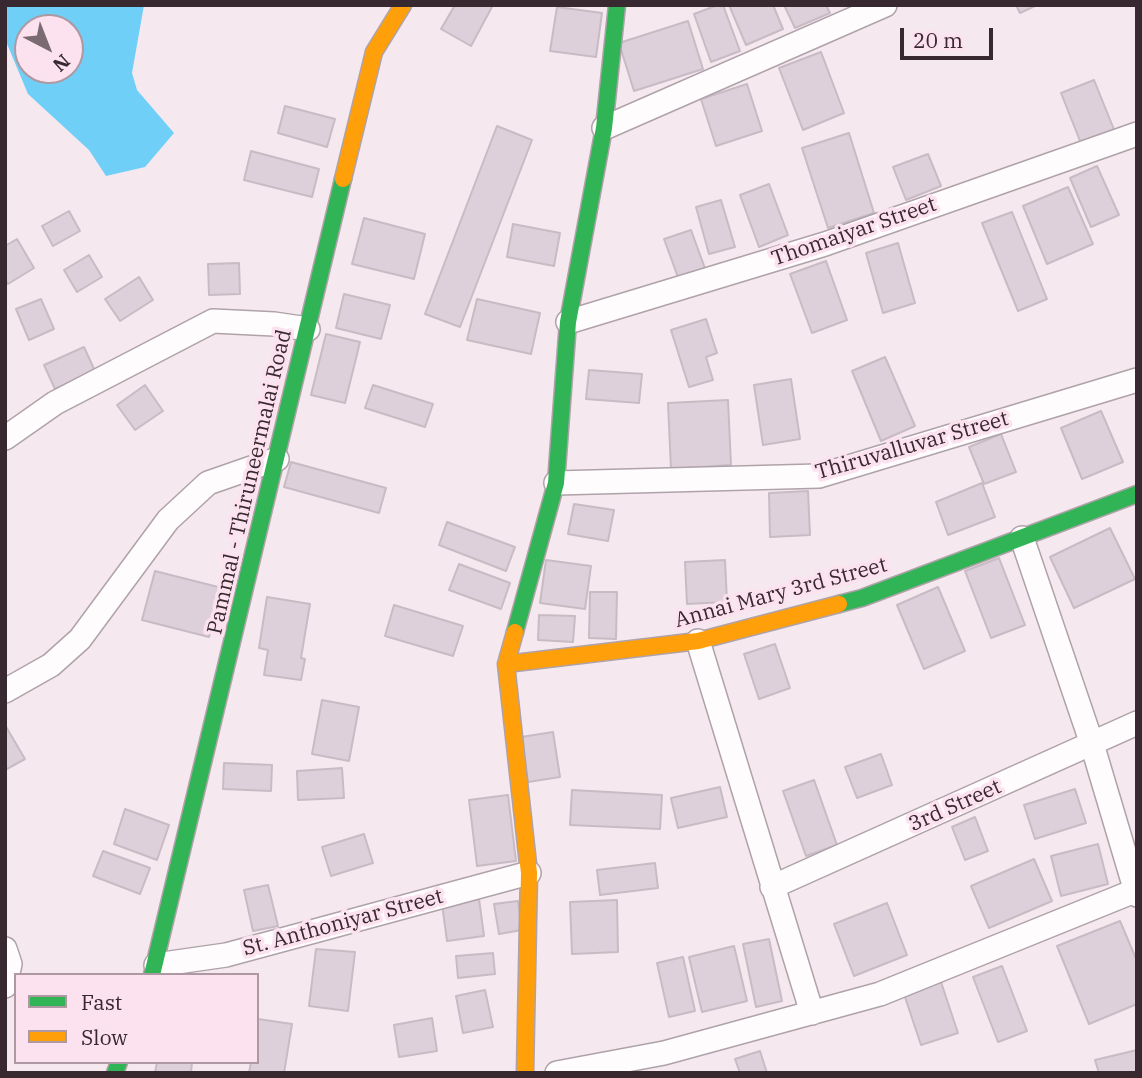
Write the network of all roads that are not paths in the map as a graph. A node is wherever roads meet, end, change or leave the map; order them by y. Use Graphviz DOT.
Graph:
graph roads {
  1 [pos="402,5"];
  2 [pos="617,5"];
  3 [pos="885,5"];
  4 [pos="604,128"];
  5 [pos="1137,134"];
  6 [pos="568,322"];
  7 [pos="308,329"];
  8 [pos="1137,380"];
  9 [pos="5,438"];
  10 [pos="277,459"];
  11 [pos="556,483"];
  12 [pos="1137,494"];
  13 [pos="1022,538"];
  14 [pos="698,641"];
  15 [pos="506,664"];
  16 [pos="5,691"];
  17 [pos="1137,723"];
  18 [pos="1092,744"];
  19 [pos="529,873"];
  20 [pos="772,887"];
  21 [pos="1136,892"];
  22 [pos="5,949"];
  23 [pos="154,970"];
  24 [pos="5,986"];
  25 [pos="812,1013"];
  26 [pos="525,1073"];
  27 [pos="557,1073"];
  1 -- 7 [label="street, Pammal - Thiruneermalai Road"];
  2 -- 4 [label="street"];
  3 -- 4 [label="street"];
  4 -- 6 [label="street"];
  5 -- 6 [label="street, Thomaiyar Street"];
  6 -- 11 [label="street"];
  7 -- 9 [label="street"];
  7 -- 10 [label="street, Pammal - Thiruneermalai Road"];
  8 -- 11 [label="street, Thiruvalluvar Street"];
  10 -- 16 [label="street"];
  10 -- 23 [label="street, Pammal - Thiruneermalai Road"];
  11 -- 15 [label="street"];
  12 -- 13 [label="street, Annai Mary 3rd Street"];
  13 -- 14 [label="street, Annai Mary 3rd Street"];
  13 -- 18 [label="street"];
  14 -- 15 [label="street, Annai Mary 3rd Street"];
  14 -- 20 [label="street"];
  15 -- 19 [label="street"];
  17 -- 18 [label="street, 3rd Street"];
  18 -- 20 [label="street, 3rd Street"];
  18 -- 21 [label="street"];
  19 -- 23 [label="street, St. Anthoniyar Street"];
  19 -- 26 [label="street"];
  20 -- 25 [label="street"];
  21 -- 25 [label="street"];
  22 -- 24 [label="street"];
  25 -- 27 [label="street"];
}
